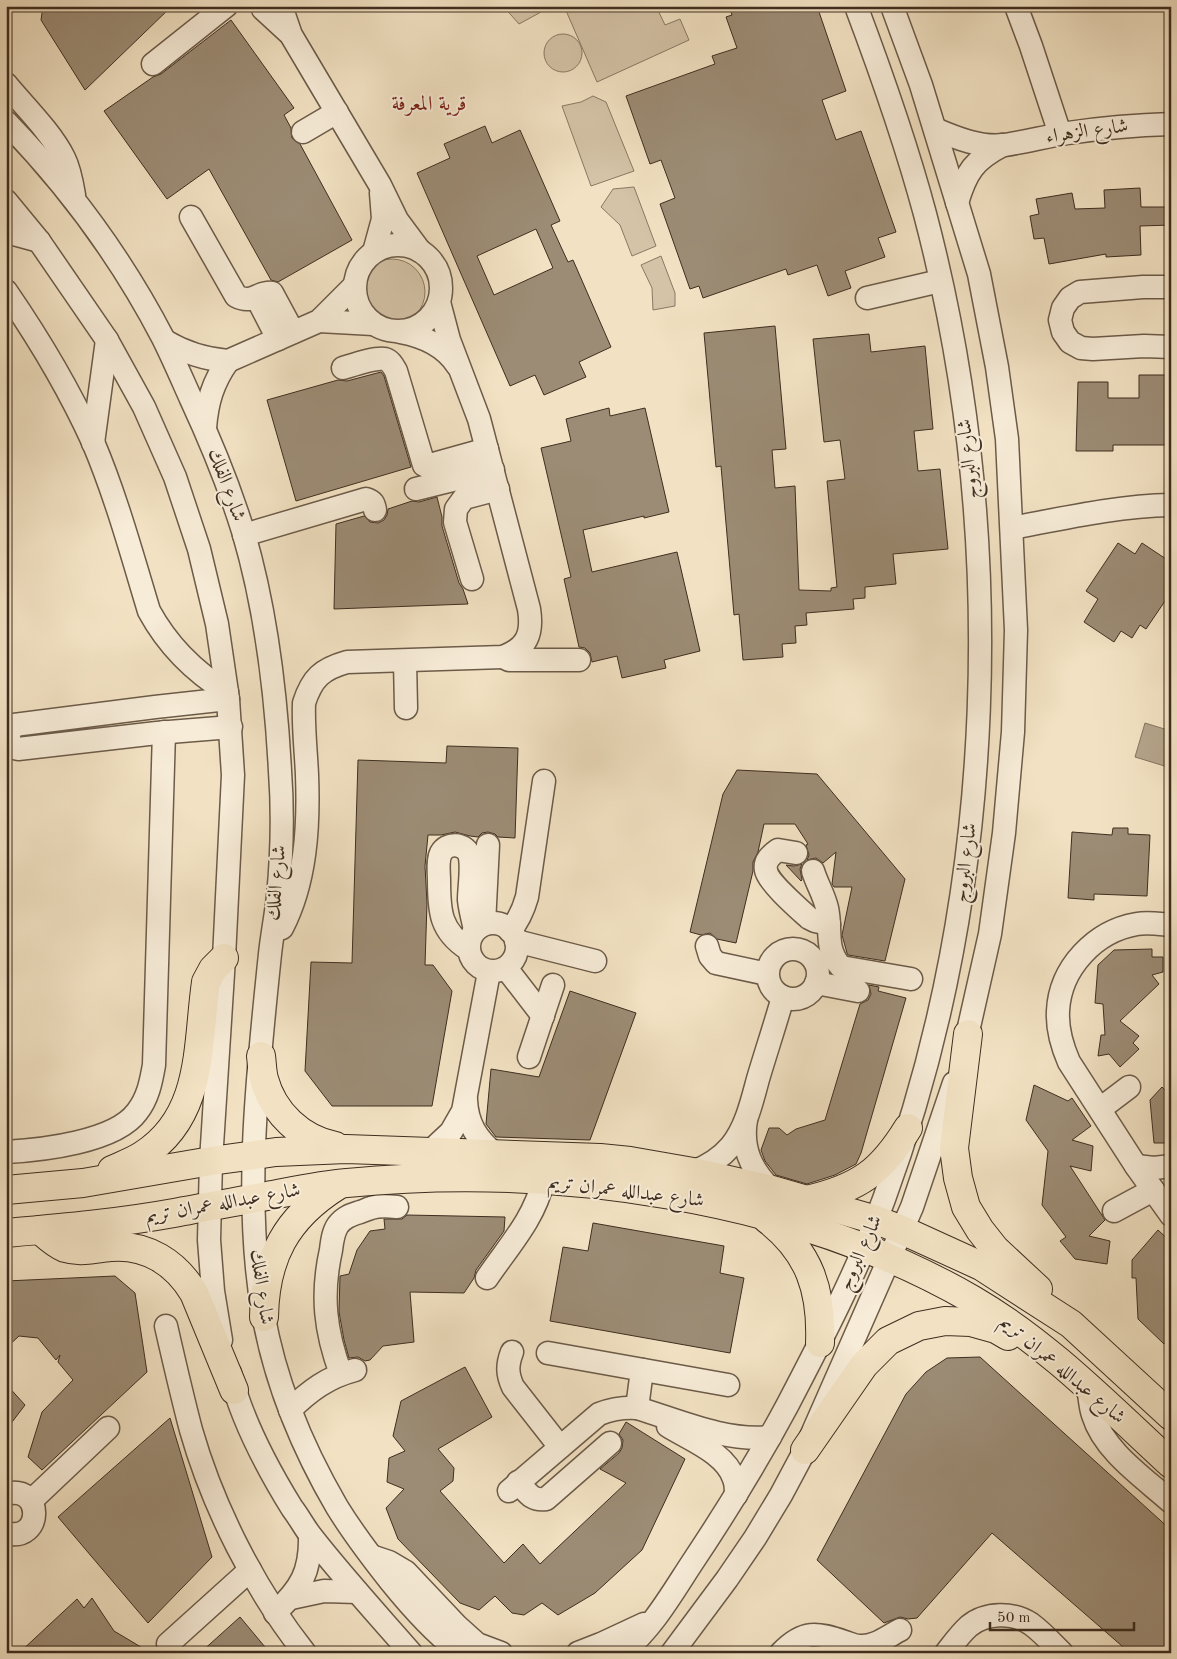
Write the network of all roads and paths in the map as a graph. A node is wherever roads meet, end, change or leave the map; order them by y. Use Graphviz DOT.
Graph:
graph roads {
  1 [pos="204,6"];
  2 [pos="226,6"];
  3 [pos="856,6"];
  4 [pos="892,6"];
  5 [pos="1016,6"];
  6 [pos="266,7"];
  7 [pos="6,84"];
  8 [pos="340,117"];
  9 [pos="6,122"];
  10 [pos="1171,124"];
  11 [pos="934,129"];
  12 [pos="1060,134"];
  13 [pos="306,137"];
  14 [pos="1003,145"];
  15 [pos="380,185"];
  16 [pos="75,199"];
  17 [pos="6,201"];
  18 [pos="957,203"];
  19 [pos="191,217"];
  20 [pos="6,232"];
  21 [pos="38,241"];
  22 [pos="420,251"];
  23 [pos="374,252"];
  24 [pos="354,286"];
  25 [pos="942,287"];
  26 [pos="1171,287"];
  27 [pos="6,291"];
  28 [pos="439,302"];
  29 [pos="869,304"];
  30 [pos="319,321"];
  31 [pos="373,324"];
  32 [pos="400,332"];
  33 [pos="286,335"];
  34 [pos="107,340"];
  35 [pos="165,341"];
  36 [pos="1171,347"];
  37 [pos="228,361"];
  38 [pos="343,368"];
  39 [pos="465,379"];
  40 [pos="204,428"];
  41 [pos="93,443"];
  42 [pos="491,462"];
  43 [pos="416,489"];
  44 [pos="1171,505"];
  45 [pos="374,510"];
  46 [pos="1012,528"];
  47 [pos="244,535"];
  48 [pos="472,579"];
  49 [pos="523,645"];
  50 [pos="560,647"];
  51 [pos="503,657"];
  52 [pos="579,660"];
  53 [pos="405,661"];
  54 [pos="228,696"];
  55 [pos="406,708"];
  56 [pos="231,727"];
  57 [pos="164,732"];
  58 [pos="544,780"];
  59 [pos="493,846"];
  60 [pos="796,853"];
  61 [pos="815,877"];
  62 [pos="469,901"];
  63 [pos="439,903"];
  64 [pos="819,921"];
  65 [pos="1171,925"];
  66 [pos="497,945"];
  67 [pos="712,945"];
  68 [pos="801,950"];
  69 [pos="271,952"];
  70 [pos="224,958"];
  71 [pos="594,964"];
  72 [pos="769,968"];
  73 [pos="817,979"];
  74 [pos="911,979"];
  75 [pos="553,985"];
  76 [pos="859,986"];
  77 [pos="783,997"];
  78 [pos="544,1012"];
  79 [pos="968,1034"];
  80 [pos="261,1056"];
  81 [pos="529,1057"];
  82 [pos="1129,1087"];
  83 [pos="466,1099"];
  84 [pos="1100,1109"];
  85 [pos="746,1117"];
  86 [pos="908,1128"];
  87 [pos="346,1148"];
  88 [pos="6,1152"];
  89 [pos="428,1152"];
  90 [pos="255,1154"];
  91 [pos="495,1154"];
  92 [pos="211,1161"];
  93 [pos="1136,1166"];
  94 [pos="1171,1166"];
  95 [pos="693,1172"];
  96 [pos="538,1180"];
  97 [pos="83,1183"];
  98 [pos="342,1183"];
  99 [pos="6,1190"];
  100 [pos="254,1199"];
  101 [pos="808,1200"];
  102 [pos="1165,1201"];
  103 [pos="766,1202"];
  104 [pos="210,1206"];
  105 [pos="398,1208"];
  106 [pos="1114,1211"];
  107 [pos="876,1220"];
  108 [pos="40,1230"];
  109 [pos="902,1230"];
  110 [pos="6,1234"];
  111 [pos="864,1248"];
  112 [pos="890,1258"];
  113 [pos="483,1275"];
  114 [pos="264,1318"];
  115 [pos="1071,1324"];
  116 [pos="166,1326"];
  117 [pos="820,1343"];
  118 [pos="516,1353"];
  119 [pos="548,1353"];
  120 [pos="1066,1368"];
  121 [pos="642,1370"];
  122 [pos="728,1385"];
  123 [pos="1088,1388"];
  124 [pos="234,1390"];
  125 [pos="499,1393"];
  126 [pos="637,1408"];
  127 [pos="290,1410"];
  128 [pos="1171,1416"];
  129 [pos="108,1428"];
  130 [pos="770,1437"];
  131 [pos="610,1443"];
  132 [pos="559,1447"];
  133 [pos="805,1450"];
  134 [pos="1171,1464"];
  135 [pos="6,1494"];
  136 [pos="736,1495"];
  137 [pos="31,1501"];
  138 [pos="1171,1502"];
  139 [pos="6,1533"];
  140 [pos="310,1535"];
  141 [pos="370,1556"];
  142 [pos="250,1570"];
  143 [pos="357,1592"];
  144 [pos="291,1598"];
  145 [pos="275,1613"];
  146 [pos="656,1618"];
  147 [pos="900,1630"];
  148 [pos="168,1644"];
  149 [pos="305,1653"];
  150 [pos="411,1653"];
  151 [pos="462,1653"];
  152 [pos="501,1653"];
  153 [pos="578,1653"];
  154 [pos="622,1653"];
  155 [pos="672,1653"];
  156 [pos="781,1653"];
  157 [pos="802,1653"];
  158 [pos="837,1653"];
  159 [pos="946,1653"];
  160 [pos="1062,1653"];
  1 -- 2 [label="street"];
  3 -- 25 [label="street, شارع البروج"];
  4 -- 11 [label="street, شارع البروج"];
  5 -- 12 [label="street"];
  6 -- 8 [label="street"];
  7 -- 16 [label="street"];
  8 -- 13 [label="street"];
  8 -- 15 [label="street"];
  9 -- 16 [label="street, شارع الفلك"];
  10 -- 12 [label="street, شارع الزهراء"];
  11 -- 14 [label="street, شارع الزهراء"];
  11 -- 18 [label="street, شارع البروج"];
  12 -- 14 [label="street, شارع الزهراء"];
  14 -- 18 [label="street, شارع الزهراء"];
  15 -- 22 [label="street"];
  15 -- 23 [label="street"];
  16 -- 35 [label="street, شارع الفلك"];
  17 -- 21 [label="street"];
  18 -- 46 [label="street, شارع البروج"];
  19 -- 33 [label="street"];
  20 -- 21 [label="street"];
  21 -- 34 [label="street"];
  22 -- 23 [label="street"];
  22 -- 28 [label="street"];
  23 -- 24 [label="street"];
  24 -- 30 [label="street"];
  24 -- 31 [label="street"];
  25 -- 29 [label="street"];
  25 -- 86 [label="street, شارع البروج"];
  26 -- 36 [label="street"];
  27 -- 41 [label="street"];
  28 -- 32 [label="street"];
  28 -- 39 [label="street"];
  30 -- 31 [label="street"];
  30 -- 33 [label="street"];
  31 -- 32 [label="street"];
  32 -- 39 [label="street"];
  33 -- 37 [label="street"];
  34 -- 41 [label="street"];
  34 -- 54 [label="street"];
  35 -- 37 [label="street"];
  35 -- 40 [label="street, شارع الفلك"];
  37 -- 40 [label="street"];
  38 -- 42 [label="street"];
  39 -- 42 [label="street"];
  40 -- 47 [label="street, شارع الفلك"];
  41 -- 54 [label="street"];
  42 -- 43 [label="street"];
  42 -- 48 [label="street"];
  42 -- 49 [label="street"];
  44 -- 46 [label="street"];
  45 -- 47 [label="street"];
  46 -- 79 [label="street, شارع البروج"];
  47 -- 69 [label="street, شارع الفلك"];
  49 -- 50 [label="street"];
  49 -- 51 [label="street"];
  51 -- 52 [label="street"];
  51 -- 53 [label="street"];
  53 -- 55 [label="street"];
  53 -- 69 [label="street"];
  54 -- 56 [label="street"];
  54 -- 57 [label="street"];
  56 -- 57 [label="street"];
  56 -- 70 [label="street"];
  57 -- 88 [label="street"];
  58 -- 66 [label="street"];
  59 -- 66 [label="street"];
  60 -- 64 [label="street"];
  61 -- 64 [label="street"];
  62 -- 63 [label="street"];
  62 -- 63 [label="street"];
  62 -- 66 [label="street"];
  63 -- 66 [label="street"];
  64 -- 68 [label="street"];
  64 -- 74 [label="street"];
  65 -- 84 [label="street"];
  66 -- 71 [label="street"];
  66 -- 78 [label="street"];
  66 -- 83 [label="street"];
  67 -- 72 [label="street"];
  68 -- 72 [label="street"];
  68 -- 73 [label="street"];
  69 -- 80 [label="street, شارع الفلك"];
  70 -- 92 [label="street"];
  70 -- 97 [label="main road"];
  72 -- 77 [label="street"];
  73 -- 76 [label="street"];
  73 -- 77 [label="street"];
  75 -- 78 [label="street"];
  77 -- 85 [label="street"];
  78 -- 81 [label="street"];
  79 -- 109 [label="street, شارع البروج"];
  79 -- 115 [label="main road"];
  80 -- 87 [label="main road"];
  80 -- 90 [label="street, شارع الفلك"];
  82 -- 84 [label="street"];
  83 -- 89 [label="street"];
  83 -- 91 [label="street"];
  84 -- 93 [label="street"];
  85 -- 95 [label="street"];
  85 -- 103 [label="street"];
  86 -- 101 [label="main road"];
  86 -- 107 [label="street, شارع البروج"];
  87 -- 89 [label="main road, شارع عبدالله عمران تريم"];
  87 -- 90 [label="main road, شارع عبدالله عمران تريم"];
  89 -- 91 [label="main road, شارع عبدالله عمران تريم"];
  90 -- 92 [label="main road, شارع عبدالله عمران تريم"];
  90 -- 100 [label="street, شارع الفلك"];
  91 -- 95 [label="main road, شارع عبدالله عمران تريم"];
  92 -- 97 [label="main road, شارع عبدالله عمران تريم"];
  92 -- 104 [label="street"];
  93 -- 94 [label="street"];
  93 -- 102 [label="street"];
  95 -- 103 [label="main road, شارع عبدالله عمران تريم"];
  96 -- 98 [label="main road, شارع عبدالله عمران تريم"];
  96 -- 103 [label="main road, شارع عبدالله عمران تريم"];
  96 -- 113 [label="street"];
  97 -- 99 [label="main road, شارع عبدالله عمران تريم"];
  98 -- 100 [label="main road, شارع عبدالله عمران تريم"];
  98 -- 114 [label="main road"];
  100 -- 104 [label="main road, شارع عبدالله عمران تريم"];
  100 -- 114 [label="street, شارع الفلك"];
  101 -- 103 [label="main road, شارع عبدالله عمران تريم"];
  101 -- 107 [label="main road, شارع عبدالله عمران تريم"];
  102 -- 106 [label="street"];
  103 -- 111 [label="main road, شارع عبدالله عمران تريم"];
  103 -- 117 [label="main road"];
  104 -- 108 [label="main road, شارع عبدالله عمران تريم"];
  104 -- 124 [label="street"];
  105 -- 127 [label="street"];
  107 -- 109 [label="main road, شارع عبدالله عمران تريم"];
  107 -- 111 [label="street, شارع البروج"];
  108 -- 110 [label="main road, شارع عبدالله عمران تريم"];
  108 -- 124 [label="main road"];
  109 -- 112 [label="street, شارع البروج"];
  109 -- 115 [label="main road, شارع عبدالله عمران تريم"];
  111 -- 112 [label="main road, شارع عبدالله عمران تريم"];
  111 -- 117 [label="street, شارع البروج"];
  112 -- 120 [label="main road, شارع عبدالله عمران تريم"];
  112 -- 133 [label="street, شارع البروج"];
  114 -- 127 [label="street, شارع الفلك"];
  115 -- 128 [label="main road, شارع عبدالله عمران تريم"];
  116 -- 142 [label="street"];
  117 -- 130 [label="street, شارع البروج"];
  118 -- 132 [label="street"];
  119 -- 121 [label="street"];
  120 -- 123 [label="main road, شارع عبدالله عمران تريم"];
  120 -- 133 [label="main road"];
  121 -- 122 [label="street"];
  121 -- 126 [label="street"];
  123 -- 134 [label="main road, شارع عبدالله عمران تريم"];
  123 -- 138 [label="street"];
  124 -- 140 [label="street"];
  125 -- 132 [label="street"];
  126 -- 130 [label="street"];
  126 -- 132 [label="street"];
  126 -- 136 [label="street"];
  127 -- 141 [label="street, شارع الفلك"];
  129 -- 137 [label="street"];
  130 -- 136 [label="street, شارع البروج"];
  131 -- 132 [label="street"];
  133 -- 155 [label="street, شارع البروج"];
  135 -- 137 [label="street"];
  136 -- 146 [label="street, شارع البروج"];
  137 -- 139 [label="street"];
  140 -- 143 [label="street"];
  140 -- 144 [label="street"];
  141 -- 151 [label="street, شارع الفلك"];
  141 -- 152 [label="street"];
  142 -- 145 [label="street"];
  142 -- 148 [label="street"];
  143 -- 144 [label="street"];
  143 -- 150 [label="street"];
  144 -- 145 [label="street"];
  145 -- 149 [label="street"];
  146 -- 153 [label="street"];
  146 -- 154 [label="street, شارع البروج"];
  147 -- 156 [label="street"];
  157 -- 158 [label="street"];
  159 -- 160 [label="street"];
}
